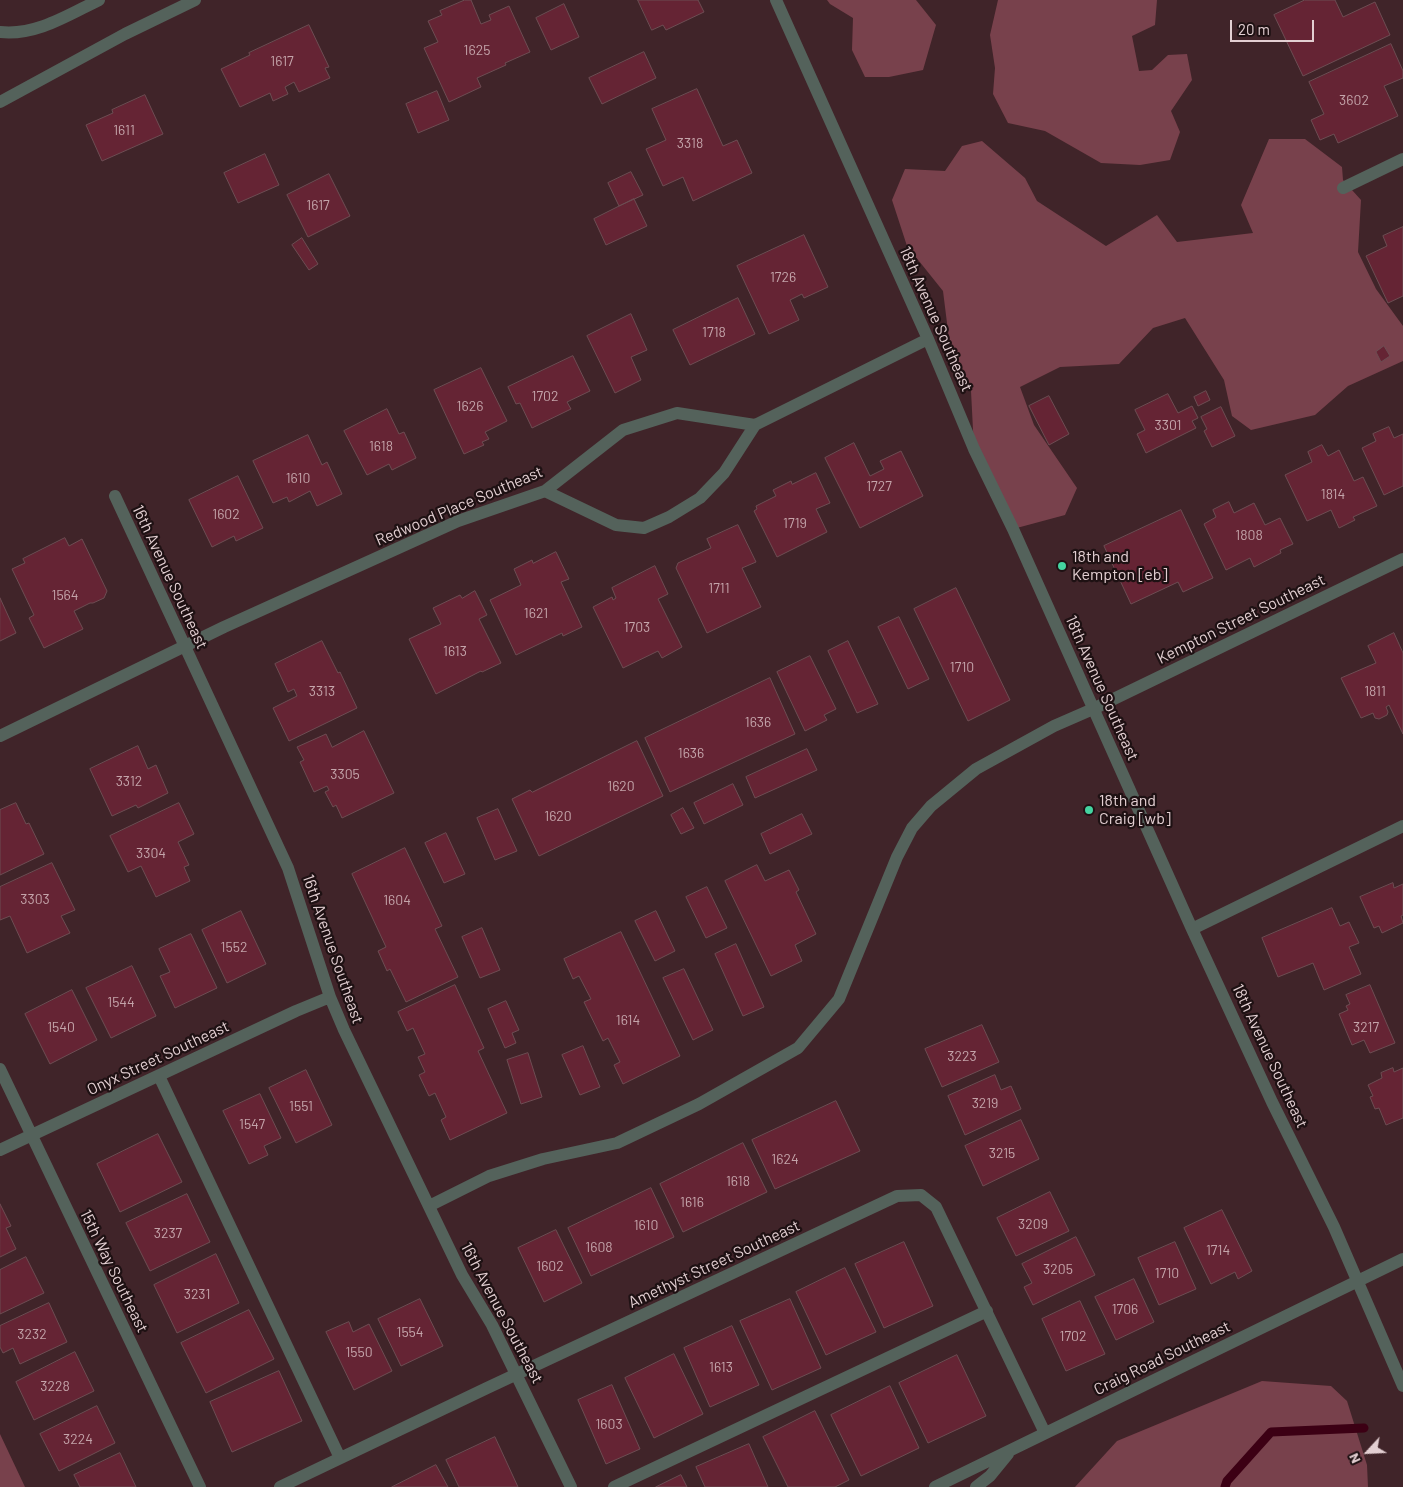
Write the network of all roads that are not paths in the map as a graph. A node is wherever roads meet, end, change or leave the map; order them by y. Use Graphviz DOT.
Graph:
graph roads {
  1 [pos="99,0"];
  2 [pos="195,0"];
  3 [pos="776,0"];
  4 [pos="0,32"];
  5 [pos="0,102"];
  6 [pos="1403,159"];
  7 [pos="1343,188"];
  8 [pos="928,339"];
  9 [pos="755,425"];
  10 [pos="545,491"];
  11 [pos="115,496"];
  12 [pos="1403,559"];
  13 [pos="185,646"];
  14 [pos="1094,709"];
  15 [pos="0,736"];
  16 [pos="1403,826"];
  17 [pos="1192,929"];
  18 [pos="330,997"];
  19 [pos="0,1070"];
  20 [pos="159,1076"];
  21 [pos="31,1136"];
  22 [pos="0,1150"];
  23 [pos="429,1206"];
  24 [pos="1403,1259"];
  25 [pos="1357,1280"];
  26 [pos="987,1311"];
  27 [pos="517,1374"];
  28 [pos="1403,1386"];
  29 [pos="1045,1433"];
  30 [pos="1012,1450"];
  31 [pos="340,1458"];
  32 [pos="200,1487"];
  33 [pos="280,1487"];
  34 [pos="571,1487"];
  35 [pos="614,1487"];
  36 [pos="934,1487"];
  37 [pos="976,1487"];
  1 -- 4 [label="street"];
  2 -- 5 [label="street"];
  3 -- 8 [label="street, 18th Avenue Southeast"];
  6 -- 7 [label="street"];
  8 -- 9 [label="street"];
  8 -- 14 [label="street, 18th Avenue Southeast"];
  9 -- 10 [label="street, Redwood Place Southeast"];
  9 -- 10 [label="street"];
  10 -- 13 [label="street, Redwood Place Southeast"];
  11 -- 13 [label="street, 16th Avenue Southeast"];
  12 -- 14 [label="street, Kempton Street Southeast"];
  13 -- 15 [label="street, Redwood Place Southeast"];
  13 -- 18 [label="street, 16th Avenue Southeast"];
  14 -- 17 [label="street, 18th Avenue Southeast"];
  14 -- 23 [label="street, Kempton Street Southeast"];
  16 -- 17 [label="street"];
  17 -- 25 [label="street, 18th Avenue Southeast"];
  18 -- 20 [label="street, Onyx Street Southeast"];
  18 -- 23 [label="street, 16th Avenue Southeast"];
  19 -- 21 [label="street, 15th Way Southeast"];
  20 -- 21 [label="street, Onyx Street Southeast"];
  20 -- 31 [label="street"];
  21 -- 22 [label="street, Onyx Street Southeast"];
  21 -- 32 [label="street, 15th Way Southeast"];
  23 -- 27 [label="street, 16th Avenue Southeast"];
  24 -- 25 [label="street, Craig Road Southeast"];
  25 -- 28 [label="street, 18th Avenue Southeast"];
  25 -- 29 [label="street, Craig Road Southeast"];
  26 -- 27 [label="street, Amethyst Street Southeast"];
  26 -- 29 [label="street, Amethyst Street Southeast"];
  26 -- 35 [label="street"];
  27 -- 31 [label="street, Amethyst Street Southeast"];
  27 -- 34 [label="street, 16th Avenue Southeast"];
  29 -- 30 [label="street, Craig Road Southeast"];
  30 -- 36 [label="street, Craig Road Southeast"];
  30 -- 37 [label="street"];
  31 -- 33 [label="street, Amethyst Street Southeast"];
}
